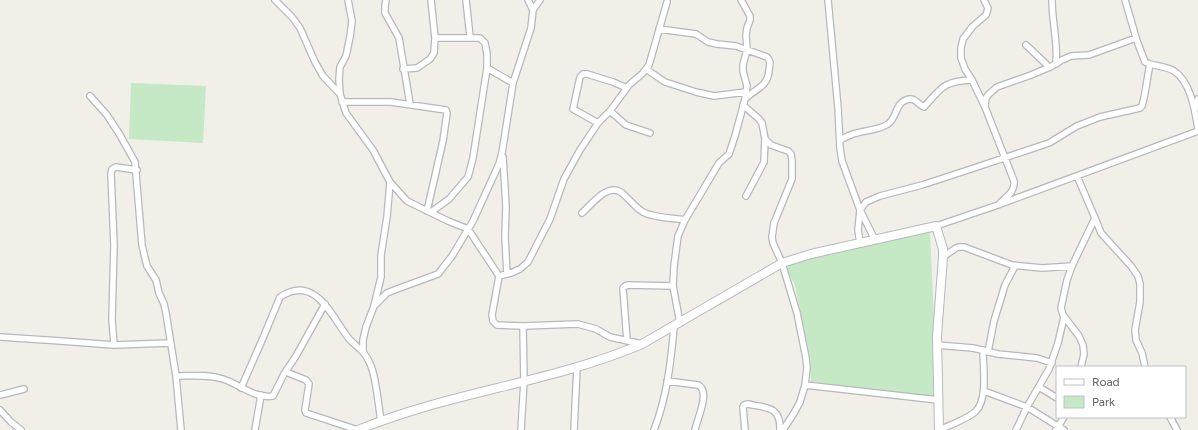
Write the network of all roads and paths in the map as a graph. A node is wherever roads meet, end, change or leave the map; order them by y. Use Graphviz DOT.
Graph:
graph roads {
  1 [pos="275,0"];
  2 [pos="348,0"];
  3 [pos="386,0"];
  4 [pos="431,0"];
  5 [pos="466,0"];
  6 [pos="528,0"];
  7 [pos="540,0"];
  8 [pos="741,0"];
  9 [pos="828,0"];
  10 [pos="984,0"];
  11 [pos="1052,0"];
  12 [pos="1125,0"];
  13 [pos="667,2"];
  14 [pos="533,10"];
  15 [pos="659,29"];
  16 [pos="470,37"];
  17 [pos="435,38"];
  18 [pos="1136,38"];
  19 [pos="1026,45"];
  20 [pos="747,49"];
  21 [pos="1056,64"];
  22 [pos="1150,64"];
  23 [pos="487,68"];
  24 [pos="1048,68"];
  25 [pos="403,69"];
  26 [pos="646,70"];
  27 [pos="972,80"];
  28 [pos="514,83"];
  29 [pos="627,88"];
  30 [pos="746,92"];
  31 [pos="340,94"];
  32 [pos="90,96"];
  33 [pos="745,99"];
  34 [pos="1198,99"];
  35 [pos="342,102"];
  36 [pos="410,104"];
  37 [pos="743,106"];
  38 [pos="985,107"];
  39 [pos="1195,110"];
  40 [pos="610,111"];
  41 [pos="598,123"];
  42 [pos="1198,130"];
  43 [pos="650,133"];
  44 [pos="765,140"];
  45 [pos="840,140"];
  46 [pos="502,153"];
  47 [pos="1006,158"];
  48 [pos="137,170"];
  49 [pos="1077,176"];
  50 [pos="390,182"];
  51 [pos="746,196"];
  52 [pos="998,205"];
  53 [pos="860,210"];
  54 [pos="429,212"];
  55 [pos="582,213"];
  56 [pos="1095,218"];
  57 [pos="685,220"];
  58 [pos="936,226"];
  59 [pos="468,229"];
  60 [pos="875,240"];
  61 [pos="860,243"];
  62 [pos="943,257"];
  63 [pos="782,263"];
  64 [pos="1015,266"];
  65 [pos="1072,266"];
  66 [pos="507,274"];
  67 [pos="499,276"];
  68 [pos="673,286"];
  69 [pos="324,304"];
  70 [pos="374,306"];
  71 [pos="1064,317"];
  72 [pos="677,325"];
  73 [pos="523,326"];
  74 [pos="0,337"];
  75 [pos="627,341"];
  76 [pos="170,343"];
  77 [pos="642,344"];
  78 [pos="937,344"];
  79 [pos="114,345"];
  80 [pos="986,351"];
  81 [pos="363,352"];
  82 [pos="1052,363"];
  83 [pos="1081,366"];
  84 [pos="1145,366"];
  85 [pos="576,367"];
  86 [pos="286,372"];
  87 [pos="176,376"];
  88 [pos="667,380"];
  89 [pos="524,381"];
  90 [pos="805,384"];
  91 [pos="1039,387"];
  92 [pos="241,388"];
  93 [pos="24,389"];
  94 [pos="984,391"];
  95 [pos="0,395"];
  96 [pos="261,395"];
  97 [pos="1056,397"];
  98 [pos="938,400"];
  99 [pos="1027,407"];
  100 [pos="0,410"];
  101 [pos="1064,418"];
  102 [pos="1171,420"];
  103 [pos="381,421"];
  104 [pos="1060,429"];
  105 [pos="21,430"];
  106 [pos="181,430"];
  107 [pos="255,430"];
  108 [pos="358,430"];
  109 [pos="521,430"];
  110 [pos="574,430"];
  111 [pos="654,430"];
  112 [pos="695,430"];
  113 [pos="745,430"];
  114 [pos="782,430"];
  115 [pos="939,430"];
  116 [pos="1016,430"];
  117 [pos="1170,430"];
  118 [pos="1177,430"];
  1 -- 31 [label="street"];
  2 -- 31 [label="street"];
  3 -- 25 [label="street"];
  4 -- 17 [label="street"];
  5 -- 16 [label="street"];
  6 -- 14 [label="street"];
  7 -- 14 [label="street"];
  8 -- 20 [label="street"];
  9 -- 45 [label="street"];
  10 -- 27 [label="street"];
  11 -- 21 [label="street"];
  12 -- 18 [label="street"];
  13 -- 15 [label="street"];
  14 -- 28 [label="street"];
  15 -- 20 [label="street"];
  15 -- 26 [label="street"];
  16 -- 17 [label="street"];
  16 -- 23 [label="street"];
  17 -- 25 [label="street"];
  18 -- 21 [label="street"];
  18 -- 22 [label="street"];
  19 -- 24 [label="street"];
  20 -- 30 [label="street"];
  20 -- 33 [label="street"];
  21 -- 24 [label="street"];
  22 -- 39 [label="street"];
  22 -- 47 [label="street"];
  23 -- 28 [label="street"];
  23 -- 54 [label="street"];
  24 -- 38 [label="street"];
  25 -- 36 [label="street"];
  26 -- 29 [label="street"];
  26 -- 30 [label="street"];
  27 -- 38 [label="street"];
  27 -- 45 [label="street"];
  28 -- 46 [label="street"];
  29 -- 40 [label="street"];
  29 -- 41 [label="street"];
  30 -- 33 [label="street"];
  31 -- 35 [label="street"];
  32 -- 48 [label="street"];
  33 -- 37 [label="street"];
  34 -- 39 [label="street"];
  35 -- 36 [label="street"];
  35 -- 50 [label="street"];
  36 -- 54 [label="street"];
  37 -- 44 [label="street"];
  37 -- 57 [label="street"];
  38 -- 47 [label="street"];
  39 -- 42 [label="street"];
  40 -- 41 [label="street"];
  40 -- 43 [label="street"];
  41 -- 66 [label="street"];
  42 -- 49 [label="street"];
  44 -- 51 [label="street"];
  44 -- 63 [label="street"];
  45 -- 53 [label="street"];
  46 -- 59 [label="street"];
  46 -- 66 [label="street"];
  47 -- 52 [label="street"];
  47 -- 53 [label="street"];
  48 -- 76 [label="street"];
  48 -- 79 [label="street"];
  49 -- 52 [label="street"];
  49 -- 56 [label="street"];
  50 -- 54 [label="street"];
  50 -- 70 [label="street"];
  52 -- 58 [label="street"];
  53 -- 60 [label="street"];
  53 -- 61 [label="street"];
  54 -- 59 [label="street"];
  55 -- 57 [label="street"];
  56 -- 65 [label="street"];
  56 -- 84 [label="street"];
  57 -- 68 [label="street"];
  58 -- 60 [label="street"];
  58 -- 62 [label="street"];
  59 -- 67 [label="street"];
  59 -- 70 [label="street"];
  60 -- 61 [label="street"];
  61 -- 63 [label="street"];
  62 -- 64 [label="street"];
  62 -- 78 [label="street"];
  63 -- 72 [label="street"];
  63 -- 90 [label="street"];
  64 -- 65 [label="street"];
  64 -- 80 [label="street"];
  65 -- 71 [label="street"];
  66 -- 67 [label="street"];
  67 -- 73 [label="street"];
  68 -- 72 [label="street"];
  68 -- 75 [label="street"];
  69 -- 81 [label="street"];
  69 -- 86 [label="street"];
  69 -- 92 [label="street"];
  70 -- 81 [label="street"];
  71 -- 82 [label="street"];
  71 -- 83 [label="street"];
  72 -- 77 [label="street"];
  72 -- 88 [label="street"];
  73 -- 75 [label="street"];
  73 -- 89 [label="street"];
  74 -- 79 [label="street"];
  75 -- 77 [label="street"];
  76 -- 79 [label="street"];
  76 -- 87 [label="street"];
  77 -- 85 [label="street"];
  78 -- 80 [label="street"];
  78 -- 98 [label="street"];
  80 -- 82 [label="street"];
  80 -- 94 [label="street"];
  81 -- 103 [label="street"];
  82 -- 91 [label="street"];
  85 -- 89 [label="street"];
  85 -- 110 [label="street"];
  86 -- 96 [label="street"];
  86 -- 108 [label="street"];
  87 -- 92 [label="street"];
  87 -- 106 [label="street"];
  88 -- 111 [label="street"];
  88 -- 112 [label="street"];
  89 -- 103 [label="street"];
  89 -- 109 [label="street"];
  90 -- 98 [label="street"];
  90 -- 114 [label="street"];
  91 -- 97 [label="street"];
  91 -- 99 [label="street"];
  92 -- 96 [label="street"];
  93 -- 95 [label="street"];
  94 -- 99 [label="street"];
  94 -- 115 [label="street"];
  96 -- 107 [label="street"];
  98 -- 115 [label="street"];
  99 -- 104 [label="street"];
  99 -- 116 [label="street"];
  100 -- 105 [label="street"];
  101 -- 104 [label="street"];
  102 -- 117 [label="street"];
  102 -- 118 [label="street"];
  103 -- 108 [label="street"];
  113 -- 114 [label="street"];
}
